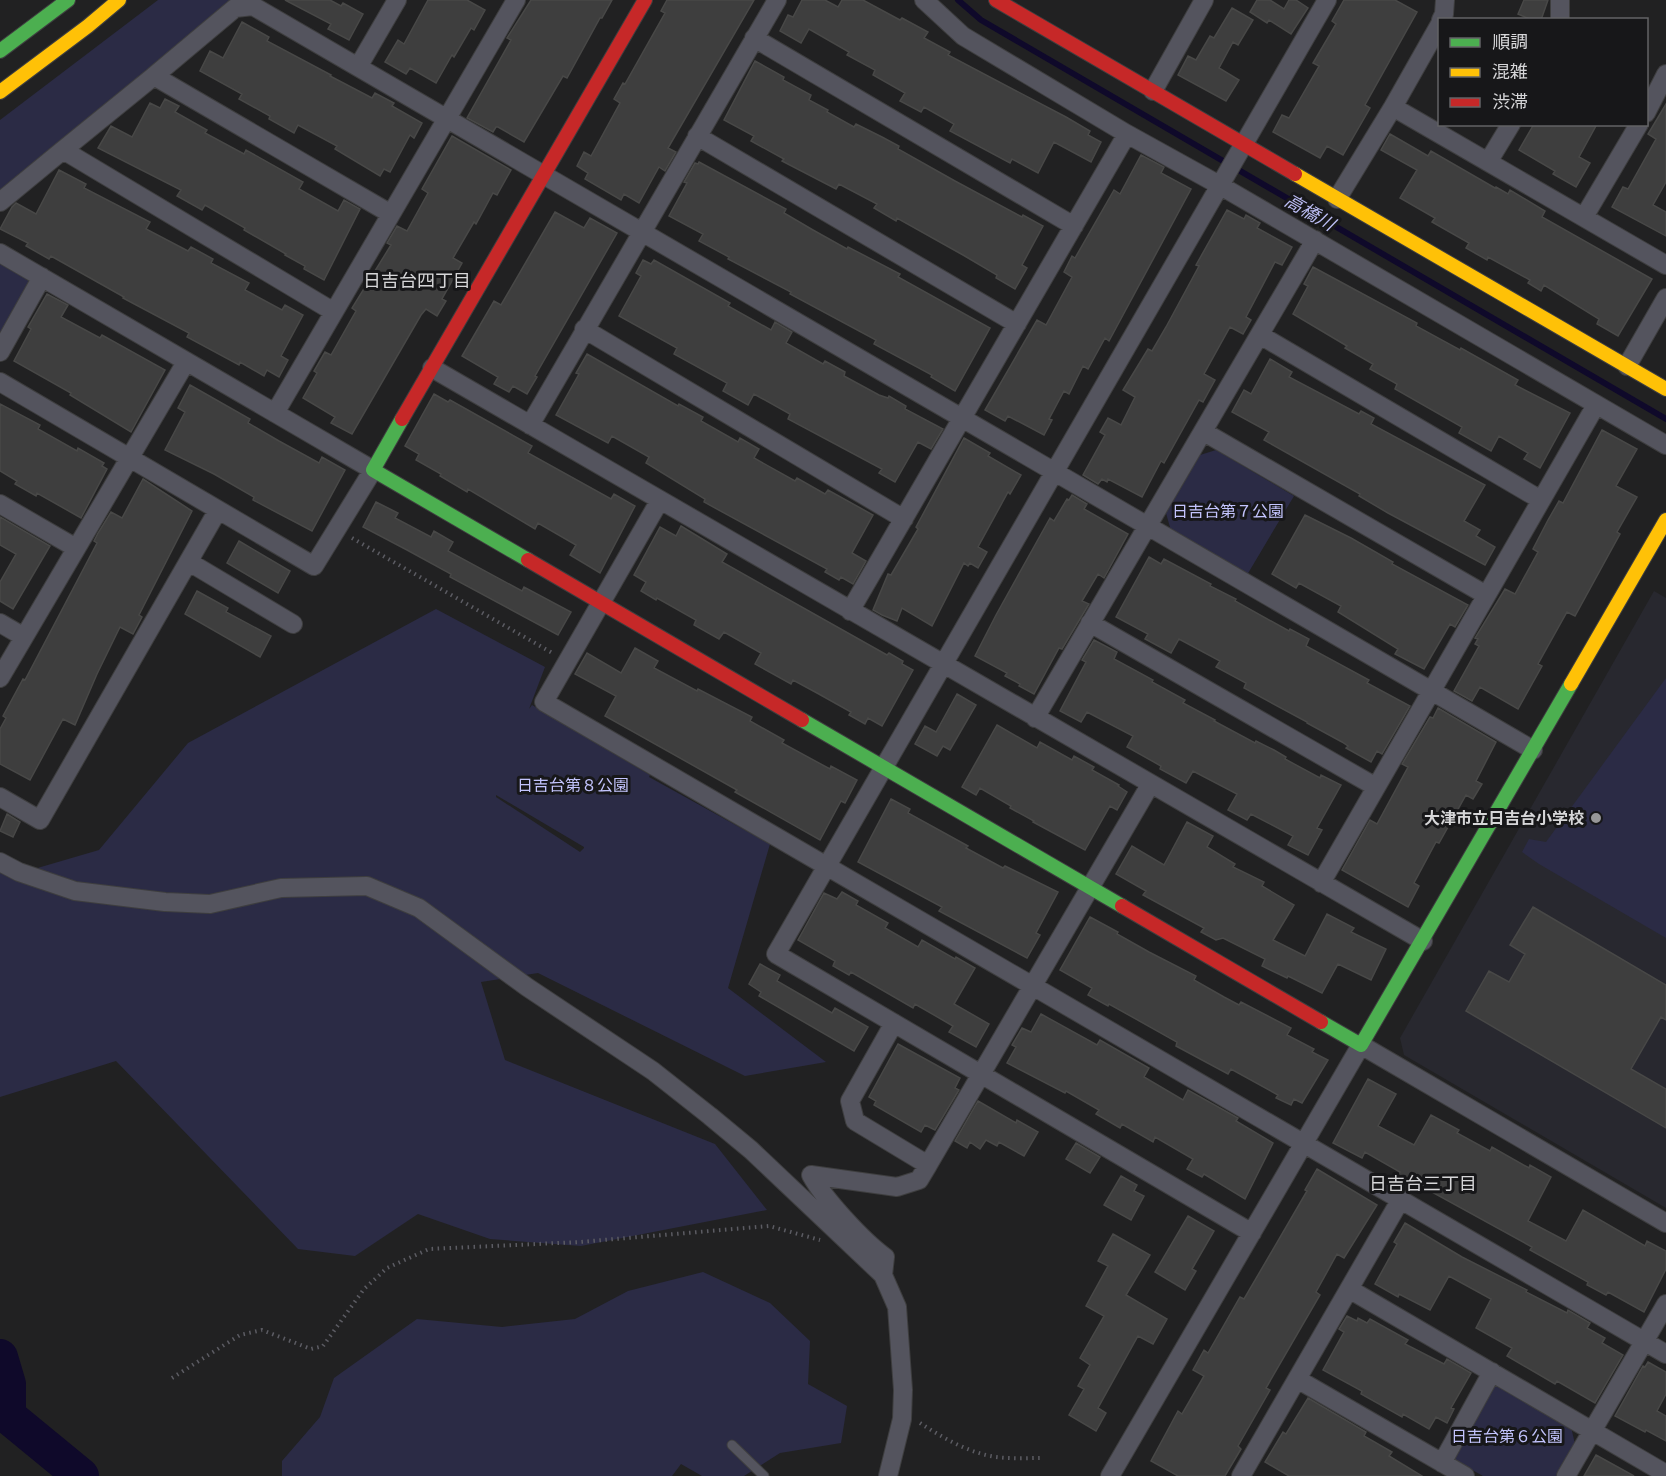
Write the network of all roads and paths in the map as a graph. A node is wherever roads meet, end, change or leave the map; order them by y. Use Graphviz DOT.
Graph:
graph roads {
  1 [pos="68,0"];
  2 [pos="119,0"];
  3 [pos="397,0"];
  4 [pos="516,0"];
  5 [pos="645,0"];
  6 [pos="777,0"];
  7 [pos="924,0"];
  8 [pos="996,0"];
  9 [pos="1204,0"];
  10 [pos="1327,0"];
  11 [pos="1445,0"];
  12 [pos="1560,0"];
  13 [pos="1443,18"];
  14 [pos="1560,18"];
  15 [pos="1438,28"];
  16 [pos="754,38"];
  17 [pos="0,51"];
  18 [pos="358,67"];
  19 [pos="1666,74"];
  20 [pos="154,76"];
  21 [pos="1153,91"];
  22 [pos="0,92"];
  23 [pos="1394,107"];
  24 [pos="1648,111"];
  25 [pos="447,119"];
  26 [pos="1510,126"];
  27 [pos="1638,126"];
  28 [pos="1127,134"];
  29 [pos="697,136"];
  30 [pos="63,150"];
  31 [pos="1488,162"];
  32 [pos="1232,166"];
  33 [pos="544,175"];
  34 [pos="1337,199"];
  35 [pos="0,202"];
  36 [pos="391,214"];
  37 [pos="1584,217"];
  38 [pos="1074,226"];
  39 [pos="641,231"];
  40 [pos="1315,240"];
  41 [pos="0,253"];
  42 [pos="1666,265"];
  43 [pos="42,278"];
  44 [pos="1666,298"];
  45 [pos="334,312"];
  46 [pos="1017,324"];
  47 [pos="584,329"];
  48 [pos="1260,335"];
  49 [pos="0,352"];
  50 [pos="186,362"];
  51 [pos="1627,366"];
  52 [pos="432,368"];
  53 [pos="0,382"];
  54 [pos="1666,389"];
  55 [pos="1596,405"];
  56 [pos="275,413"];
  57 [pos="962,418"];
  58 [pos="530,424"];
  59 [pos="1204,432"];
  60 [pos="1666,445"];
  61 [pos="130,458"];
  62 [pos="373,470"];
  63 [pos="1055,472"];
  64 [pos="660,500"];
  65 [pos="1540,500"];
  66 [pos="0,504"];
  67 [pos="218,510"];
  68 [pos="904,519"];
  69 [pos="1666,520"];
  70 [pos="1148,526"];
  71 [pos="337,529"];
  72 [pos="76,549"];
  73 [pos="189,562"];
  74 [pos="1486,595"];
  75 [pos="602,604"];
  76 [pos="850,611"];
  77 [pos="0,623"];
  78 [pos="1090,623"];
  79 [pos="293,624"];
  80 [pos="24,637"];
  81 [pos="567,662"];
  82 [pos="943,665"];
  83 [pos="0,678"];
  84 [pos="1431,691"];
  85 [pos="1035,718"];
  86 [pos="1533,750"];
  87 [pos="884,768"];
  88 [pos="1150,784"];
  89 [pos="1376,787"];
  90 [pos="0,797"];
  91 [pos="0,862"];
  92 [pos="827,866"];
  93 [pos="1321,883"];
  94 [pos="1090,888"];
  95 [pos="1423,941"];
  96 [pos="1033,986"];
  97 [pos="894,1023"];
  98 [pos="1361,1045"];
  99 [pos="981,1075"];
  100 [pos="1304,1143"];
  101 [pos="928,1165"];
  102 [pos="1401,1199"];
  103 [pos="1666,1223"];
  104 [pos="1252,1233"];
  105 [pos="826,1242"];
  106 [pos="884,1275"];
  107 [pos="1349,1288"];
  108 [pos="1666,1304"];
  109 [pos="1645,1341"];
  110 [pos="1666,1353"];
  111 [pos="1492,1372"];
  112 [pos="172,1378"];
  113 [pos="1297,1379"];
  114 [pos="902,1411"];
  115 [pos="1592,1431"];
  116 [pos="732,1445"];
  117 [pos="1043,1458"];
  118 [pos="1442,1462"];
  119 [pos="1248,1474"];
  120 [pos="1666,1474"];
  121 [pos="764,1476"];
  122 [pos="888,1476"];
  123 [pos="1110,1476"];
  124 [pos="1466,1476"];
  125 [pos="1566,1476"];
  1 -- 17 [label="main road"];
  2 -- 22 [label="main road"];
  3 -- 18 [label="street"];
  4 -- 25 [label="street"];
  5 -- 33 [label="main road"];
  6 -- 16 [label="street"];
  7 -- 28 [label="street"];
  8 -- 21 [label="main road"];
  9 -- 21 [label="street"];
  10 -- 32 [label="street"];
  11 -- 13 [label="street"];
  12 -- 14 [label="street"];
  15 -- 23 [label="street"];
  16 -- 29 [label="street"];
  16 -- 38 [label="street"];
  18 -- 20 [label="street"];
  18 -- 25 [label="street"];
  19 -- 24 [label="street"];
  20 -- 30 [label="street"];
  20 -- 36 [label="street"];
  21 -- 32 [label="main road"];
  23 -- 31 [label="street"];
  23 -- 34 [label="street"];
  25 -- 33 [label="street"];
  25 -- 36 [label="street"];
  26 -- 31 [label="street"];
  27 -- 37 [label="street"];
  28 -- 32 [label="street"];
  28 -- 38 [label="street"];
  29 -- 39 [label="street"];
  29 -- 46 [label="street"];
  30 -- 35 [label="street"];
  30 -- 45 [label="street"];
  31 -- 37 [label="street"];
  32 -- 34 [label="main road"];
  32 -- 40 [label="street"];
  32 -- 63 [label="street"];
  33 -- 39 [label="street"];
  33 -- 52 [label="main road"];
  34 -- 51 [label="main road"];
  36 -- 45 [label="street"];
  37 -- 42 [label="street"];
  38 -- 46 [label="street"];
  39 -- 47 [label="street"];
  39 -- 57 [label="street"];
  40 -- 48 [label="street"];
  40 -- 55 [label="street"];
  41 -- 43 [label="street"];
  43 -- 49 [label="street"];
  43 -- 50 [label="street"];
  44 -- 51 [label="street"];
  45 -- 56 [label="street"];
  46 -- 57 [label="street"];
  47 -- 58 [label="street"];
  47 -- 68 [label="street"];
  48 -- 59 [label="street"];
  48 -- 65 [label="street"];
  50 -- 56 [label="street"];
  50 -- 61 [label="street"];
  51 -- 54 [label="main road"];
  52 -- 58 [label="street"];
  52 -- 62 [label="main road"];
  53 -- 61 [label="street"];
  55 -- 60 [label="street"];
  55 -- 65 [label="street"];
  56 -- 62 [label="street"];
  57 -- 63 [label="street"];
  57 -- 68 [label="street"];
  58 -- 64 [label="street"];
  59 -- 70 [label="street"];
  59 -- 74 [label="street"];
  61 -- 67 [label="street"];
  61 -- 72 [label="street"];
  62 -- 71 [label="street"];
  62 -- 75 [label="main road"];
  63 -- 70 [label="street"];
  63 -- 82 [label="street"];
  64 -- 75 [label="street"];
  64 -- 76 [label="street"];
  65 -- 74 [label="street"];
  66 -- 72 [label="street"];
  67 -- 71 [label="street"];
  67 -- 73 [label="street"];
  68 -- 76 [label="street"];
  69 -- 86 [label="main road"];
  70 -- 78 [label="street"];
  70 -- 84 [label="street"];
  71 -- 81 [label="path"];
  72 -- 80 [label="street"];
  73 -- 79 [label="street"];
  73 -- 90 [label="street"];
  74 -- 84 [label="street"];
  75 -- 81 [label="street"];
  75 -- 87 [label="main road"];
  76 -- 82 [label="street"];
  77 -- 80 [label="street"];
  78 -- 85 [label="street"];
  78 -- 89 [label="street"];
  80 -- 83 [label="street"];
  81 -- 92 [label="street"];
  82 -- 85 [label="street"];
  82 -- 87 [label="street"];
  84 -- 86 [label="street"];
  84 -- 89 [label="street"];
  85 -- 88 [label="street"];
  86 -- 95 [label="main road"];
  87 -- 92 [label="street"];
  87 -- 94 [label="main road"];
  88 -- 93 [label="street"];
  88 -- 94 [label="street"];
  89 -- 93 [label="street"];
  91 -- 106 [label="street"];
  92 -- 96 [label="street"];
  92 -- 97 [label="street"];
  93 -- 95 [label="street"];
  94 -- 96 [label="street"];
  94 -- 98 [label="main road"];
  95 -- 98 [label="main road"];
  96 -- 99 [label="street"];
  96 -- 100 [label="street"];
  97 -- 99 [label="street"];
  97 -- 101 [label="street"];
  98 -- 100 [label="street"];
  98 -- 103 [label="street"];
  99 -- 101 [label="street"];
  99 -- 104 [label="street"];
  100 -- 102 [label="street"];
  100 -- 104 [label="street"];
  101 -- 106 [label="street"];
  102 -- 107 [label="street"];
  102 -- 109 [label="street"];
  104 -- 123 [label="street"];
  105 -- 112 [label="path"];
  106 -- 114 [label="street"];
  107 -- 111 [label="street"];
  107 -- 113 [label="street"];
  108 -- 109 [label="street"];
  109 -- 110 [label="street"];
  109 -- 115 [label="street"];
  111 -- 115 [label="street"];
  111 -- 118 [label="street"];
  113 -- 118 [label="street"];
  113 -- 119 [label="street"];
  114 -- 117 [label="path"];
  114 -- 122 [label="street"];
  115 -- 120 [label="street"];
  115 -- 125 [label="street"];
  116 -- 121 [label="lane"];
  118 -- 124 [label="street"];
}
